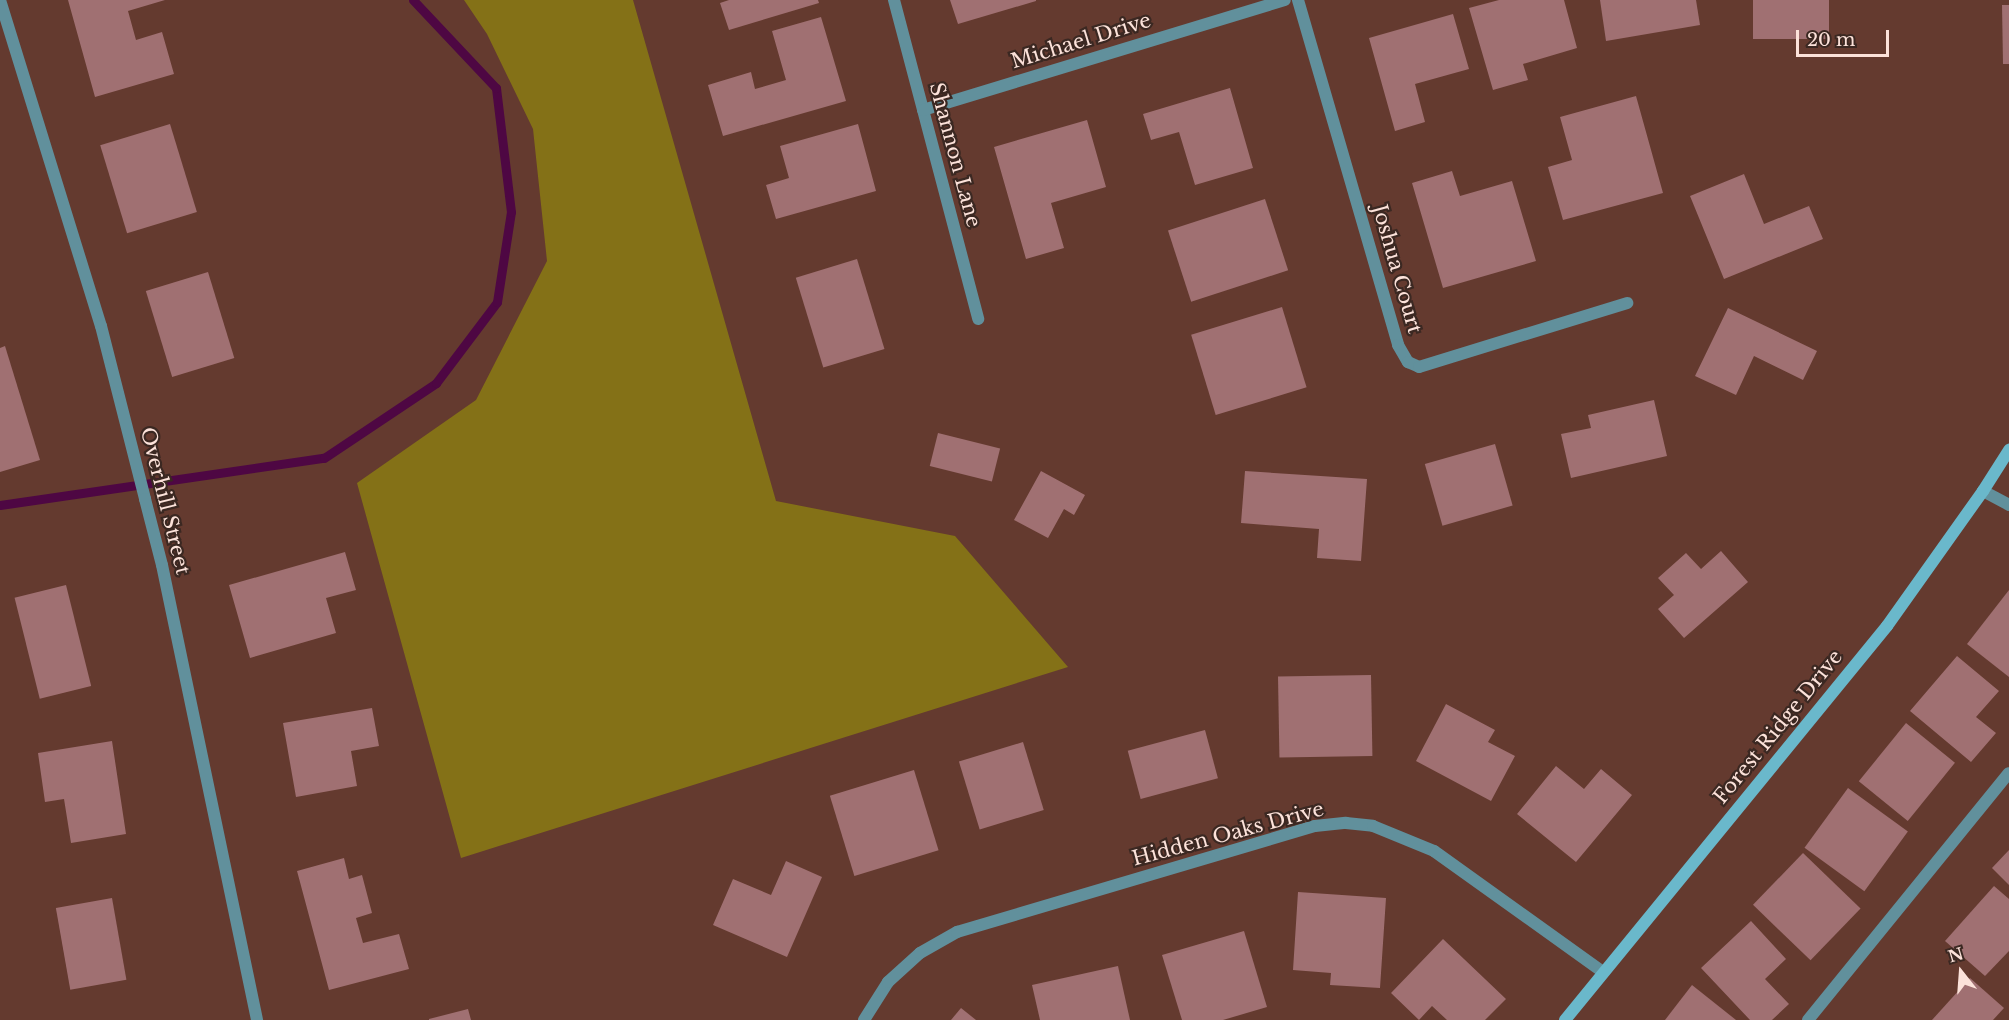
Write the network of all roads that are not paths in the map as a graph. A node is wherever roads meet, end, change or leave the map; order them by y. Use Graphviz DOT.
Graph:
graph roads {
  1 [pos="0,0"];
  2 [pos="894,0"];
  3 [pos="1285,0"];
  4 [pos="1298,0"];
  5 [pos="923,110"];
  6 [pos="1627,303"];
  7 [pos="978,319"];
  8 [pos="2009,450"];
  9 [pos="1983,491"];
  10 [pos="2009,505"];
  11 [pos="2009,773"];
  12 [pos="1603,972"];
  13 [pos="257,1020"];
  14 [pos="864,1020"];
  15 [pos="1565,1020"];
  16 [pos="1808,1020"];
  1 -- 13 [label="street, Overhill Street"];
  2 -- 5 [label="street, Shannon Lane"];
  3 -- 5 [label="street, Michael Drive"];
  4 -- 6 [label="street, Joshua Court"];
  5 -- 7 [label="street, Shannon Lane"];
  8 -- 9 [label="main road, Forest Ridge Drive"];
  9 -- 10 [label="street"];
  9 -- 12 [label="main road, Forest Ridge Drive"];
  11 -- 16 [label="street"];
  12 -- 14 [label="street, Hidden Oaks Drive"];
  12 -- 15 [label="main road, Forest Ridge Drive"];
}
